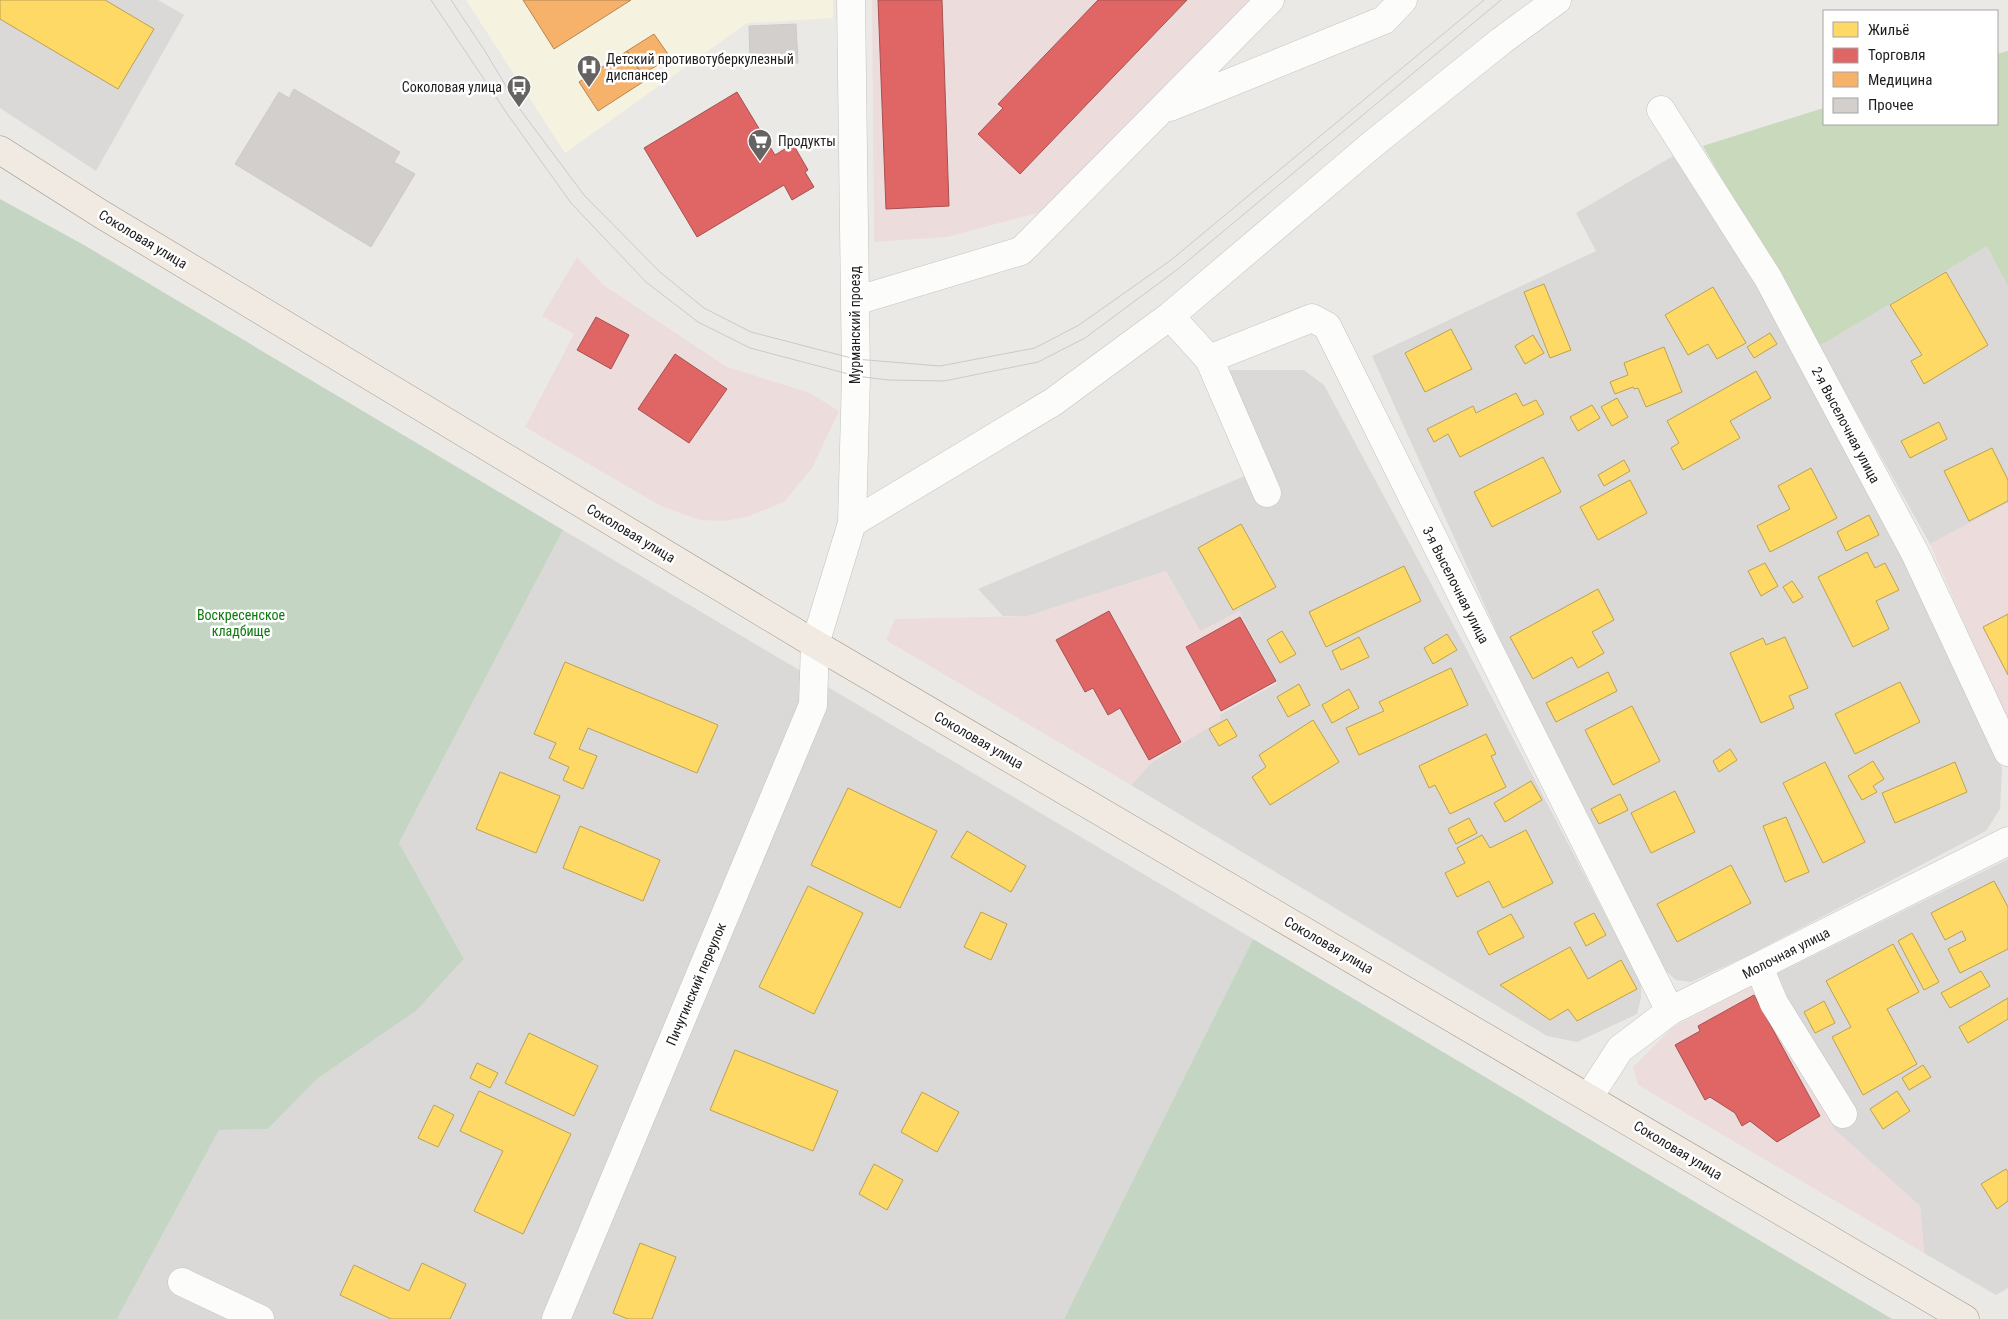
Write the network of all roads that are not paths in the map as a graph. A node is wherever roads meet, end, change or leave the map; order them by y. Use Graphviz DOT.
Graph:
graph roads {
  1 [pos="851,0"];
  2 [pos="1270,0"];
  3 [pos="1403,0"];
  4 [pos="1557,0"];
  5 [pos="1661,110"];
  6 [pos="1157,112"];
  7 [pos="0,150"];
  8 [pos="855,301"];
  9 [pos="1170,316"];
  10 [pos="1209,359"];
  11 [pos="1267,492"];
  12 [pos="852,523"];
  13 [pos="815,644"];
  14 [pos="2008,752"];
  15 [pos="2008,841"];
  16 [pos="1759,967"];
  17 [pos="1670,1011"];
  18 [pos="1589,1097"];
  19 [pos="1843,1114"];
  20 [pos="182,1282"];
  21 [pos="260,1319"];
  22 [pos="556,1319"];
  23 [pos="1965,1319"];
  1 -- 8 [label="street, Мурманский проезд"];
  2 -- 6 [label="street"];
  3 -- 6 [label="street"];
  4 -- 9 [label="street"];
  5 -- 14 [label="street, 2-я Выселочная улица"];
  6 -- 8 [label="street"];
  7 -- 13 [label="main road, Соколовая улица"];
  8 -- 12 [label="street, Мурманский проезд"];
  9 -- 10 [label="street"];
  9 -- 12 [label="street"];
  10 -- 11 [label="street"];
  10 -- 17 [label="street, 3-я Выселочная улица"];
  12 -- 13 [label="street, Мурманский проезд"];
  13 -- 18 [label="main road, Соколовая улица"];
  13 -- 22 [label="street, Пичугинский переулок"];
  15 -- 16 [label="street, Молочная улица"];
  16 -- 17 [label="street, Молочная улица"];
  16 -- 19 [label="street"];
  17 -- 18 [label="street, Молочная улица"];
  18 -- 23 [label="main road, Соколовая улица"];
  20 -- 21 [label="street"];
}
